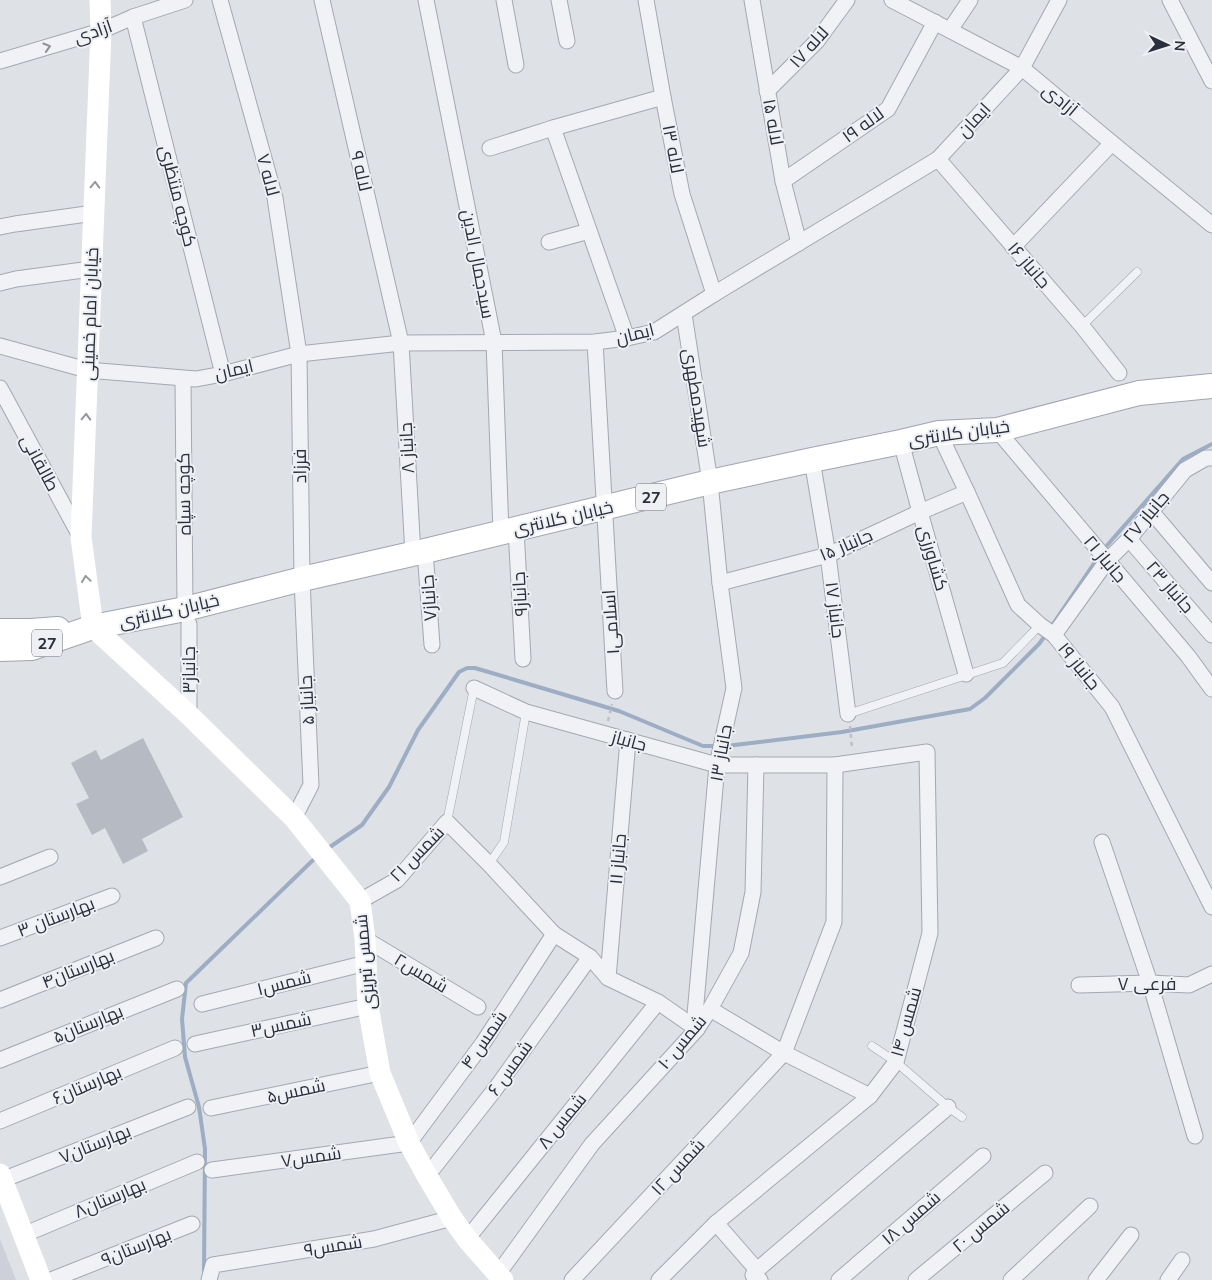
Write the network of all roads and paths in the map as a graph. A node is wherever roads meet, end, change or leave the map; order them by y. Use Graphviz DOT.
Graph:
graph roads {
  1 [pos="100,0"];
  2 [pos="185,0"];
  3 [pos="220,0"];
  4 [pos="322,0"];
  5 [pos="426,0"];
  6 [pos="504,0"];
  7 [pos="559,0"];
  8 [pos="646,0"];
  9 [pos="752,0"];
  10 [pos="847,0"];
  11 [pos="892,0"];
  12 [pos="970,0"];
  13 [pos="1059,0"];
  14 [pos="1170,0"];
  15 [pos="133,17"];
  16 [pos="935,22"];
  17 [pos="950,30"];
  18 [pos="101,31"];
  19 [pos="567,41"];
  20 [pos="0,61"];
  21 [pos="516,65"];
  22 [pos="1022,68"];
  23 [pos="1212,81"];
  24 [pos="767,91"];
  25 [pos="663,96"];
  26 [pos="553,128"];
  27 [pos="1112,143"];
  28 [pos="490,148"];
  29 [pos="938,159"];
  30 [pos="783,181"];
  31 [pos="94,213"];
  32 [pos="1212,225"];
  33 [pos="0,227"];
  34 [pos="589,231"];
  35 [pos="549,242"];
  36 [pos="799,243"];
  37 [pos="1014,247"];
  38 [pos="91,270"];
  39 [pos="1137,272"];
  40 [pos="0,282"];
  41 [pos="714,294"];
  42 [pos="684,314"];
  43 [pos="1082,326"];
  44 [pos="626,338"];
  45 [pos="494,342"];
  46 [pos="595,342"];
  47 [pos="401,343"];
  48 [pos="0,346"];
  49 [pos="299,354"];
  50 [pos="88,370"];
  51 [pos="1119,373"];
  52 [pos="223,374"];
  53 [pos="183,378"];
  54 [pos="1212,386"];
  55 [pos="0,388"];
  56 [pos="997,430"];
  57 [pos="939,433"];
  58 [pos="901,442"];
  59 [pos="1212,458"];
  60 [pos="812,460"];
  61 [pos="710,482"];
  62 [pos="967,492"];
  63 [pos="604,508"];
  64 [pos="1151,511"];
  65 [pos="920,512"];
  66 [pos="509,531"];
  67 [pos="81,537"];
  68 [pos="1129,539"];
  69 [pos="419,552"];
  70 [pos="828,555"];
  71 [pos="1107,561"];
  72 [pos="302,579"];
  73 [pos="720,583"];
  74 [pos="1212,584"];
  75 [pos="187,616"];
  76 [pos="1040,625"];
  77 [pos="93,627"];
  78 [pos="0,631"];
  79 [pos="1054,635"];
  80 [pos="1212,635"];
  81 [pos="432,645"];
  82 [pos="0,649"];
  83 [pos="523,659"];
  84 [pos="966,674"];
  85 [pos="474,688"];
  86 [pos="1212,689"];
  87 [pos="615,691"];
  88 [pos="526,712"];
  89 [pos="848,714"];
  90 [pos="189,715"];
  91 [pos="605,734"];
  92 [pos="628,740"];
  93 [pos="927,752"];
  94 [pos="853,762"];
  95 [pos="717,765"];
  96 [pos="756,765"];
  97 [pos="835,765"];
  98 [pos="294,818"];
  99 [pos="447,822"];
  100 [pos="1102,842"];
  101 [pos="50,857"];
  102 [pos="489,864"];
  103 [pos="0,877"];
  104 [pos="112,896"];
  105 [pos="360,901"];
  106 [pos="1212,907"];
  107 [pos="554,934"];
  108 [pos="0,938"];
  109 [pos="156,938"];
  110 [pos="365,939"];
  111 [pos="590,957"];
  112 [pos="366,963"];
  113 [pos="1212,974"];
  114 [pos="608,978"];
  115 [pos="1150,983"];
  116 [pos="1079,985"];
  117 [pos="177,989"];
  118 [pos="0,1000"];
  119 [pos="658,1002"];
  120 [pos="202,1004"];
  121 [pos="368,1006"];
  122 [pos="478,1006"];
  123 [pos="710,1009"];
  124 [pos="695,1027"];
  125 [pos="195,1044"];
  126 [pos="872,1046"];
  127 [pos="175,1048"];
  128 [pos="784,1053"];
  129 [pos="0,1060"];
  130 [pos="896,1062"];
  131 [pos="380,1073"];
  132 [pos="870,1096"];
  133 [pos="188,1107"];
  134 [pos="948,1107"];
  135 [pos="212,1108"];
  136 [pos="962,1118"];
  137 [pos="0,1121"];
  138 [pos="1195,1136"];
  139 [pos="410,1143"];
  140 [pos="983,1156"];
  141 [pos="197,1162"];
  142 [pos="212,1170"];
  143 [pos="1045,1173"];
  144 [pos="427,1176"];
  145 [pos="1,1178"];
  146 [pos="1090,1206"];
  147 [pos="452,1218"];
  148 [pos="716,1223"];
  149 [pos="192,1224"];
  150 [pos="23,1235"];
  151 [pos="1131,1235"];
  152 [pos="467,1239"];
  153 [pos="1182,1260"];
  154 [pos="757,1275"];
  155 [pos="500,1277"];
  156 [pos="41,1280"];
  157 [pos="51,1280"];
  158 [pos="210,1280"];
  159 [pos="572,1280"];
  160 [pos="659,1280"];
  161 [pos="839,1280"];
  162 [pos="916,1280"];
  163 [pos="1011,1280"];
  164 [pos="1096,1280"];
  165 [pos="1168,1280"];
  1 -- 18 [label="street, خیابان امام خمینی"];
  2 -- 15 [label="street, آزادی"];
  3 -- 49 [label="street, لاله ۷"];
  4 -- 47 [label="street, لاله ۹"];
  5 -- 45 [label="street, سیدجمال الدین"];
  6 -- 21 [label="street"];
  7 -- 19 [label="street"];
  8 -- 25 [label="street, لاله ۱۳"];
  9 -- 24 [label="street, لاله ۱۵"];
  10 -- 24 [label="street, لاله ۱۷"];
  11 -- 16 [label="street, آزادی"];
  12 -- 17 [label="street"];
  13 -- 22 [label="street, ایمان"];
  14 -- 23 [label="street"];
  15 -- 18 [label="street, آزادی"];
  15 -- 52 [label="street, کوچه منتظری"];
  16 -- 17 [label="street, آزادی"];
  16 -- 30 [label="street, لاله ۱۹"];
  17 -- 22 [label="street, آزادی"];
  20 -- 18 [label="street, آزادی, one-way"];
  31 -- 18 [label="street, خیابان امام خمینی, one-way"];
  22 -- 27 [label="street, آزادی"];
  22 -- 29 [label="street, ایمان"];
  24 -- 30 [label="street, لاله ۱۵"];
  25 -- 26 [label="street"];
  25 -- 41 [label="street, لاله ۱۳"];
  26 -- 28 [label="street"];
  26 -- 34 [label="street"];
  27 -- 32 [label="street, آزادی"];
  27 -- 37 [label="street"];
  29 -- 36 [label="street, ایمان"];
  29 -- 37 [label="street, جانباز ۱۶"];
  30 -- 36 [label="street, لاله ۱۵"];
  31 -- 33 [label="street"];
  31 -- 38 [label="street, خیابان امام خمینی"];
  34 -- 35 [label="street"];
  34 -- 44 [label="street"];
  36 -- 41 [label="street, ایمان"];
  37 -- 43 [label="street, جانباز ۱۶"];
  38 -- 40 [label="street"];
  38 -- 50 [label="street, خیابان امام خمینی"];
  39 -- 43 [label="lane"];
  41 -- 42 [label="street, ایمان"];
  42 -- 44 [label="street, ایمان"];
  42 -- 61 [label="street, شهیدمطهری"];
  43 -- 51 [label="street, جانباز ۱۶"];
  44 -- 46 [label="street, ایمان"];
  45 -- 46 [label="street, ایمان"];
  45 -- 47 [label="street, ایمان"];
  45 -- 66 [label="street, سیدجمال الدین"];
  46 -- 63 [label="street, اسلامی۱"];
  47 -- 49 [label="street, ایمان"];
  47 -- 69 [label="street, جانباز ۸"];
  48 -- 50 [label="street, ایمان"];
  49 -- 52 [label="street, ایمان"];
  49 -- 72 [label="street, فرزاد"];
  50 -- 53 [label="street, ایمان"];
  67 -- 50 [label="street, خیابان امام خمینی, one-way"];
  52 -- 53 [label="street, ایمان"];
  53 -- 75 [label="street, کوچه سپاه"];
  54 -- 56 [label="main road, خیابان کلانتری / 27"];
  55 -- 67 [label="street, طالقانی"];
  56 -- 57 [label="main road, خیابان کلانتری / 27"];
  56 -- 71 [label="street, جانباز ۲۱"];
  57 -- 58 [label="main road, خیابان کلانتری / 27"];
  57 -- 62 [label="street, جانباز ۱۹"];
  58 -- 60 [label="main road, خیابان کلانتری / 27"];
  58 -- 65 [label="street, کشاورزی"];
  59 -- 64 [label="street, جانباز ۲۷"];
  60 -- 61 [label="main road, خیابان کلانتری / 27"];
  60 -- 70 [label="street, جانباز ۱۷"];
  61 -- 63 [label="main road, خیابان کلانتری / 27"];
  61 -- 73 [label="street, جانباز ۱۳"];
  62 -- 65 [label="street, جانباز ۱۵"];
  62 -- 76 [label="street, جانباز ۱۹"];
  63 -- 66 [label="main road, خیابان کلانتری / 27"];
  63 -- 87 [label="street, اسلامی۱"];
  64 -- 68 [label="street, جانباز ۲۷"];
  64 -- 74 [label="street"];
  65 -- 70 [label="street, جانباز ۱۵"];
  65 -- 84 [label="street, کشاورزی"];
  66 -- 69 [label="main road, خیابان کلانتری / 27"];
  66 -- 83 [label="street, جانباز۹"];
  77 -- 67 [label="street, خیابان امام خمینی, one-way"];
  68 -- 71 [label="street, جانباز ۲۷"];
  68 -- 80 [label="street, جانباز ۲۳"];
  69 -- 72 [label="main road, خیابان کلانتری / 27"];
  69 -- 81 [label="street, جانباز۷"];
  70 -- 73 [label="street, جانباز ۱۵"];
  70 -- 89 [label="street, جانباز ۱۷"];
  71 -- 79 [label="street, جانباز ۲۷"];
  71 -- 86 [label="street, جانباز ۲۱"];
  72 -- 75 [label="main road, خیابان کلانتری / 27"];
  72 -- 98 [label="street, جانباز ۵"];
  73 -- 95 [label="street, جانباز ۱۳"];
  75 -- 77 [label="main road, خیابان کلانتری / 27"];
  75 -- 90 [label="street, جانباز۳"];
  76 -- 79 [label="street, جانباز ۱۹"];
  76 -- 84 [label="lane"];
  77 -- 78 [label="main road, خیابان کلانتری / 27"];
  77 -- 82 [label="main road, خیابان کلانتری / 27"];
  77 -- 90 [label="street, شمس تبریزی"];
  79 -- 106 [label="street, جانباز ۱۹"];
  84 -- 89 [label="lane"];
  85 -- 88 [label="street, جانباز"];
  85 -- 99 [label="lane, جانباز"];
  87 -- 91 [label="path"];
  88 -- 91 [label="street, جانباز"];
  88 -- 102 [label="lane"];
  89 -- 94 [label="path"];
  90 -- 98 [label="street, شمس تبریزی"];
  91 -- 92 [label="street, جانباز"];
  92 -- 95 [label="street, جانباز"];
  92 -- 114 [label="street, جانباز ۱۱"];
  93 -- 94 [label="street, جانباز"];
  93 -- 130 [label="street, شمس ۱۴"];
  94 -- 97 [label="street, جانباز"];
  95 -- 96 [label="street, جانباز"];
  95 -- 124 [label="street, جانباز ۱۳"];
  96 -- 97 [label="street, جانباز"];
  96 -- 123 [label="street, شمس ۱۰"];
  97 -- 128 [label="street"];
  98 -- 105 [label="street, شمس تبریزی"];
  99 -- 102 [label="street"];
  99 -- 105 [label="street, شمس ۲۱"];
  100 -- 115 [label="street"];
  101 -- 103 [label="street"];
  102 -- 107 [label="street"];
  104 -- 108 [label="street, بهارستان ۳"];
  105 -- 110 [label="street, شمس تبریزی"];
  107 -- 111 [label="street"];
  107 -- 139 [label="street, شمس ۴"];
  109 -- 118 [label="street, بهارستان۴"];
  110 -- 112 [label="street, شمس تبریزی"];
  110 -- 122 [label="street, شمس۲"];
  111 -- 114 [label="street"];
  111 -- 144 [label="street, شمس ۶"];
  112 -- 120 [label="street, شمس۱"];
  112 -- 121 [label="street, شمس تبریزی"];
  113 -- 115 [label="street, فرعی ۷"];
  114 -- 119 [label="street"];
  115 -- 116 [label="street, فرعی ۷"];
  115 -- 138 [label="street"];
  117 -- 129 [label="street, بهارستان۵"];
  119 -- 124 [label="street"];
  119 -- 152 [label="street, شمس ۸"];
  121 -- 125 [label="street, شمس۳"];
  121 -- 131 [label="street, شمس تبریزی"];
  123 -- 124 [label="street, شمس ۱۰"];
  123 -- 128 [label="street"];
  124 -- 155 [label="street, شمس ۱۰"];
  126 -- 130 [label="lane"];
  127 -- 137 [label="street, بهارستان۶"];
  128 -- 132 [label="street"];
  128 -- 159 [label="street, شمس ۱۲"];
  130 -- 132 [label="street, شمس ۱۴"];
  130 -- 134 [label="lane"];
  131 -- 135 [label="street, شمس۵"];
  131 -- 139 [label="street, شمس تبریزی"];
  132 -- 148 [label="street, شمس ۱۴"];
  133 -- 145 [label="street, بهارستان۷"];
  134 -- 136 [label="lane"];
  134 -- 154 [label="street"];
  139 -- 142 [label="street, شمس۷"];
  139 -- 144 [label="street, شمس تبریزی"];
  140 -- 161 [label="street, شمس ۱۸"];
  141 -- 150 [label="street, بهارستان۸"];
  143 -- 162 [label="street, شمس ۲۰"];
  144 -- 147 [label="street, شمس تبریزی"];
  145 -- 150 [label="street"];
  146 -- 163 [label="street"];
  147 -- 152 [label="street, شمس تبریزی"];
  147 -- 158 [label="street, شمس۹"];
  148 -- 154 [label="street"];
  148 -- 160 [label="street, شمس ۱۴"];
  149 -- 157 [label="street, بهارستان۹"];
  150 -- 156 [label="street"];
  151 -- 164 [label="street"];
  152 -- 155 [label="street, شمس تبریزی"];
  153 -- 165 [label="street"];
}
